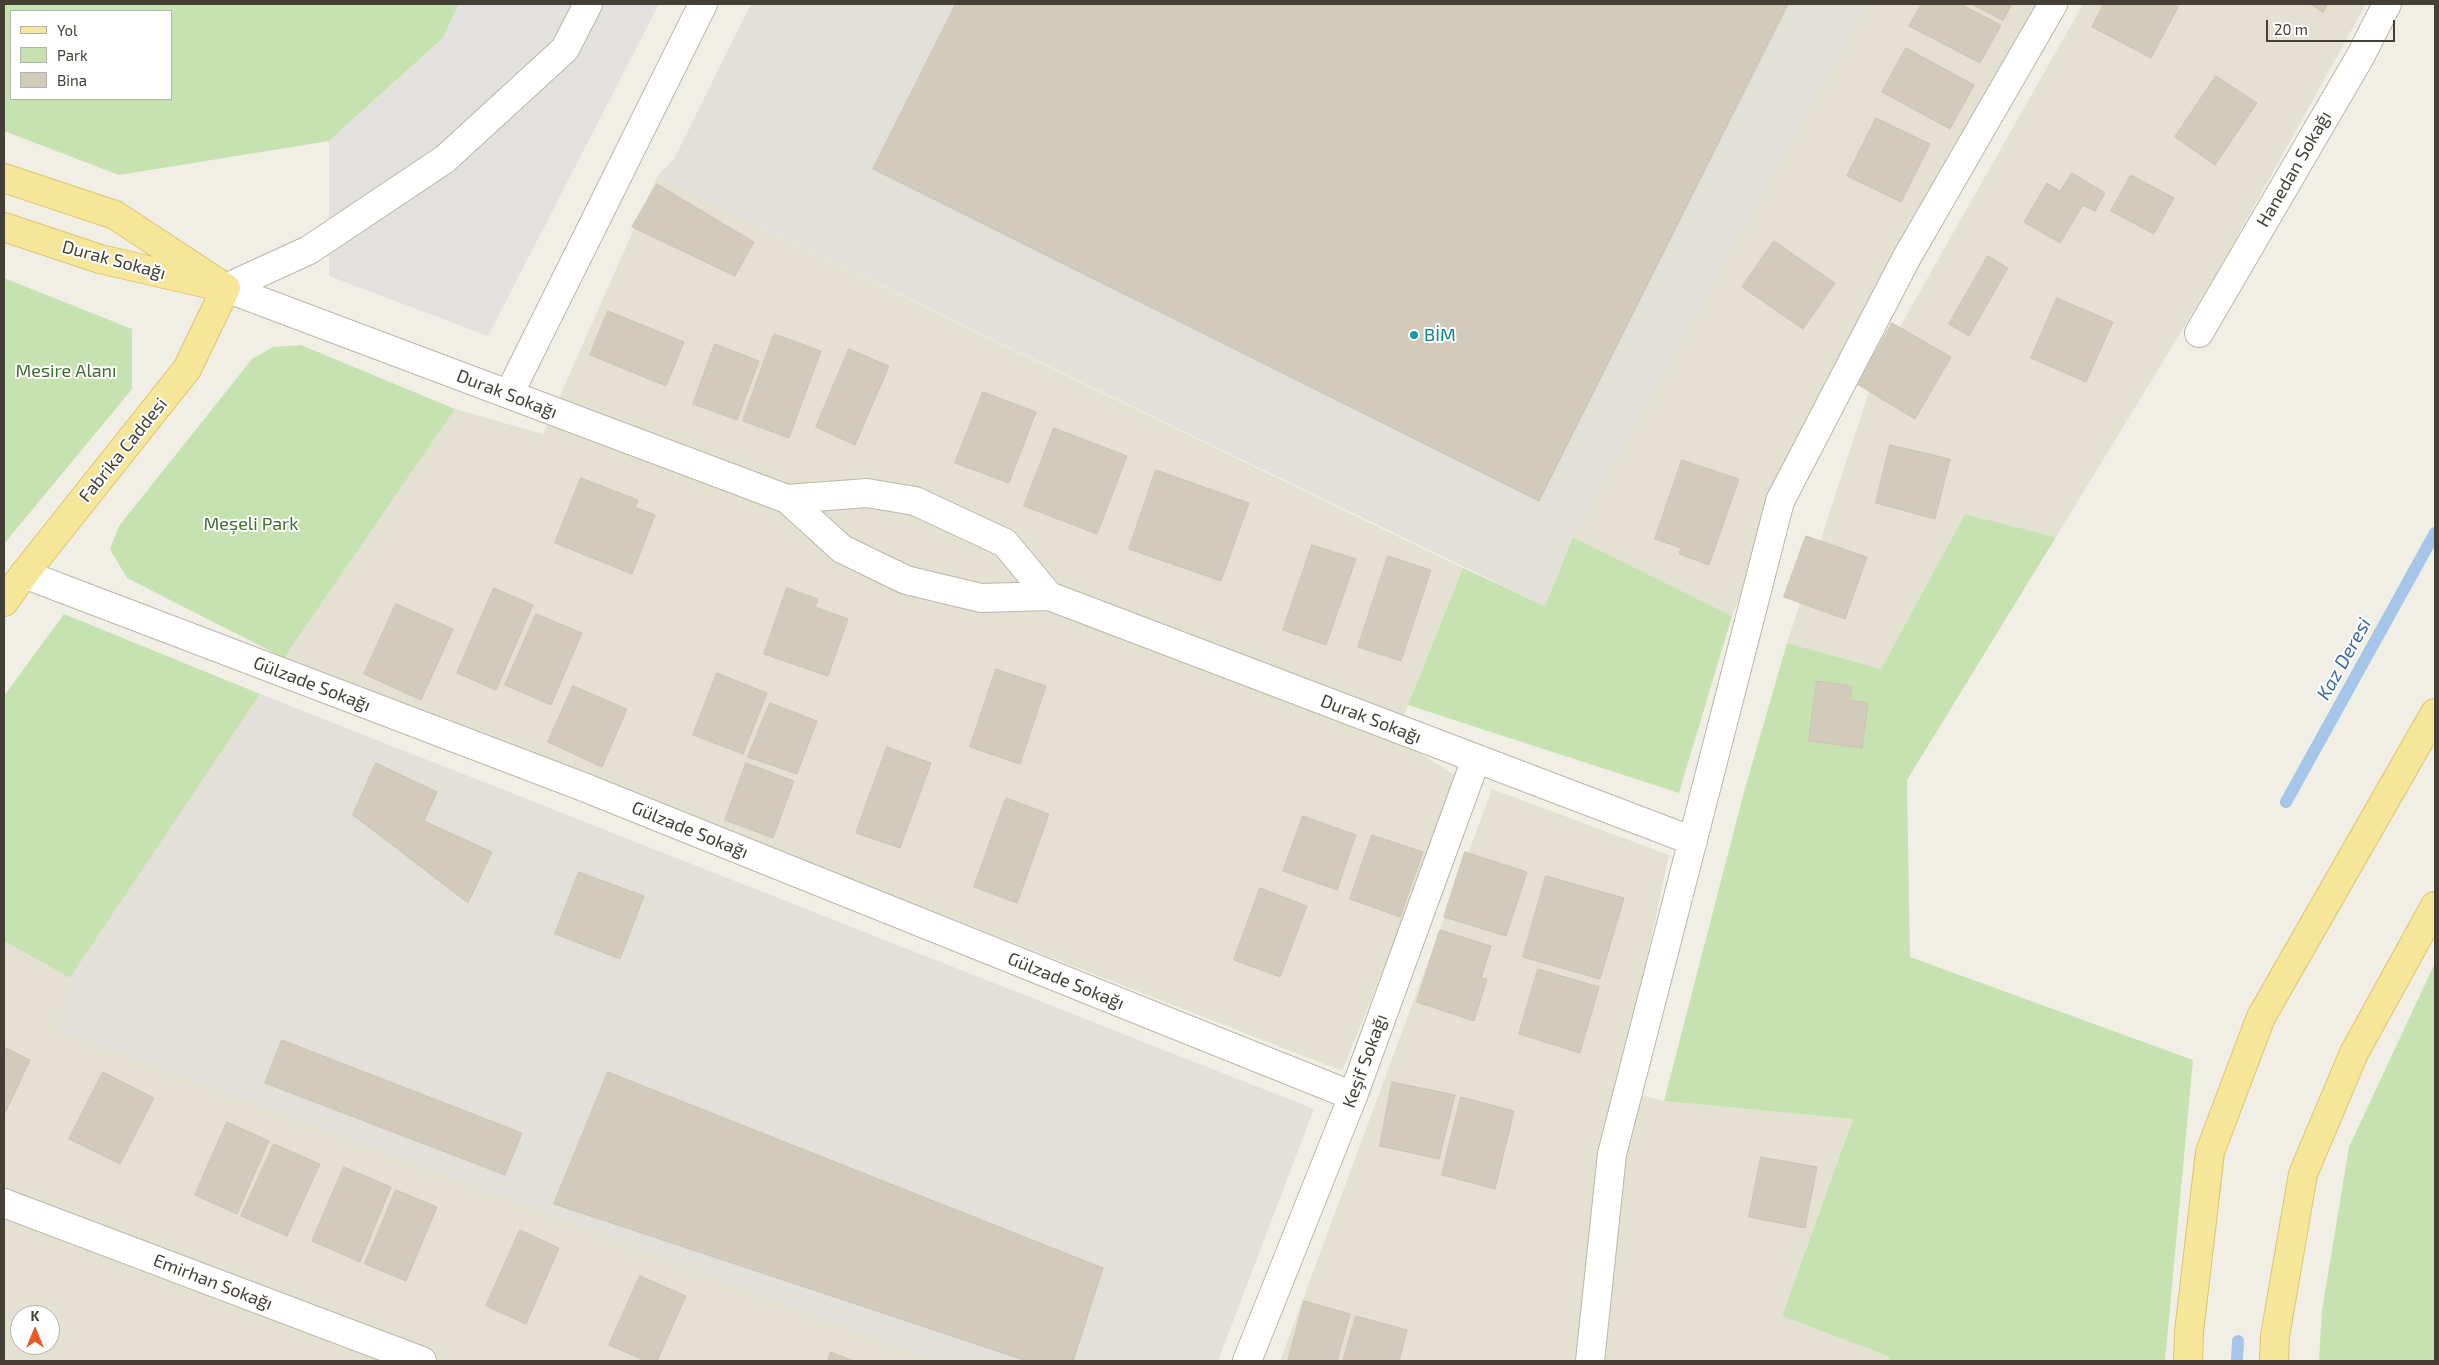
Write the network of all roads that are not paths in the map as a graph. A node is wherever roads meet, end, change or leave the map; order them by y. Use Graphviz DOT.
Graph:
graph roads {
  1 [pos="588,4"];
  2 [pos="703,4"];
  3 [pos="2053,4"];
  4 [pos="2387,4"];
  5 [pos="4,178"];
  6 [pos="4,227"];
  7 [pos="226,288"];
  8 [pos="2199,333"];
  9 [pos="509,394"];
  10 [pos="788,499"];
  11 [pos="24,574"];
  12 [pos="1049,596"];
  13 [pos="4,602"];
  14 [pos="2435,713"];
  15 [pos="1476,759"];
  16 [pos="1693,841"];
  17 [pos="2435,906"];
  18 [pos="1353,1096"];
  19 [pos="4,1203"];
  20 [pos="422,1361"];
  21 [pos="1247,1361"];
  22 [pos="1590,1361"];
  23 [pos="2188,1361"];
  24 [pos="2274,1361"];
  1 -- 7 [label="street"];
  2 -- 9 [label="street"];
  3 -- 16 [label="street"];
  4 -- 8 [label="street, Hanedan Sokağı"];
  5 -- 7 [label="main road, Durak Sokağı"];
  6 -- 7 [label="main road, Durak Sokağı"];
  7 -- 9 [label="street, Durak Sokağı"];
  7 -- 11 [label="main road, Fabrika Caddesi"];
  9 -- 10 [label="street, Durak Sokağı"];
  10 -- 12 [label="street, Durak Sokağı"];
  10 -- 12 [label="street, Durak Sokağı"];
  11 -- 13 [label="main road, Fabrika Caddesi"];
  11 -- 18 [label="street, Gülzade Sokağı"];
  12 -- 15 [label="street, Durak Sokağı"];
  14 -- 23 [label="main road"];
  15 -- 16 [label="street, Durak Sokağı"];
  15 -- 18 [label="street, Keşif Sokağı"];
  16 -- 22 [label="street"];
  17 -- 24 [label="main road"];
  18 -- 21 [label="street, Keşif Sokağı"];
  19 -- 20 [label="street, Emirhan Sokağı"];
}
